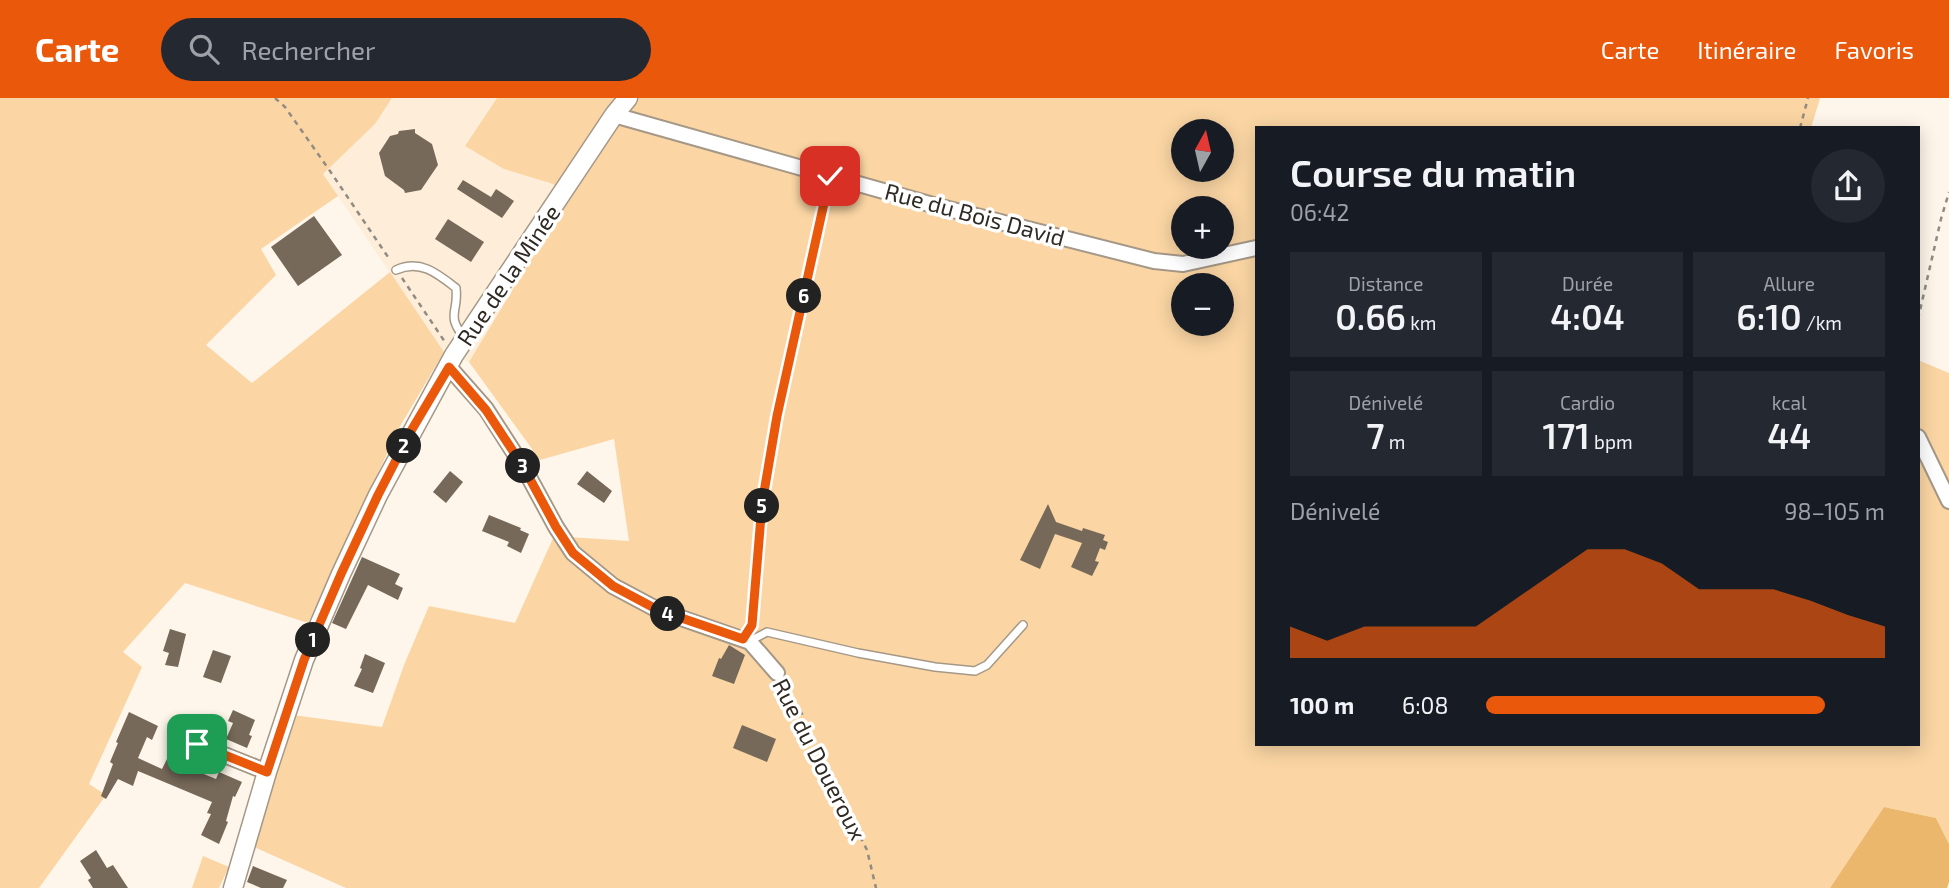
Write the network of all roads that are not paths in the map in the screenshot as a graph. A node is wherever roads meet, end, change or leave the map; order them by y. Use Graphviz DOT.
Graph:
graph roads {
  1 [pos="628,98"];
  2 [pos="614,115"];
  3 [pos="1255,248"];
  4 [pos="396,270"];
  5 [pos="465,339"];
  6 [pos="451,361"];
  7 [pos="1920,440"];
  8 [pos="1949,501"];
  9 [pos="1023,625"];
  10 [pos="746,640"];
  11 [pos="777,673"];
  12 [pos="183,743"];
  13 [pos="267,772"];
  14 [pos="233,888"];
  1 -- 2 [label="street, Rue de la Minée"];
  2 -- 3 [label="street, Rue du Bois David"];
  2 -- 5 [label="street, Rue de la Minée"];
  4 -- 5 [label="lane"];
  5 -- 6 [label="street, Rue de la Minée"];
  6 -- 10 [label="street"];
  6 -- 13 [label="street, Rue de la Minée"];
  7 -- 8 [label="street"];
  9 -- 10 [label="lane"];
  10 -- 11 [label="street, Rue du Doueroux"];
  12 -- 13 [label="street"];
  13 -- 14 [label="street, Rue de la Minée"];
}
